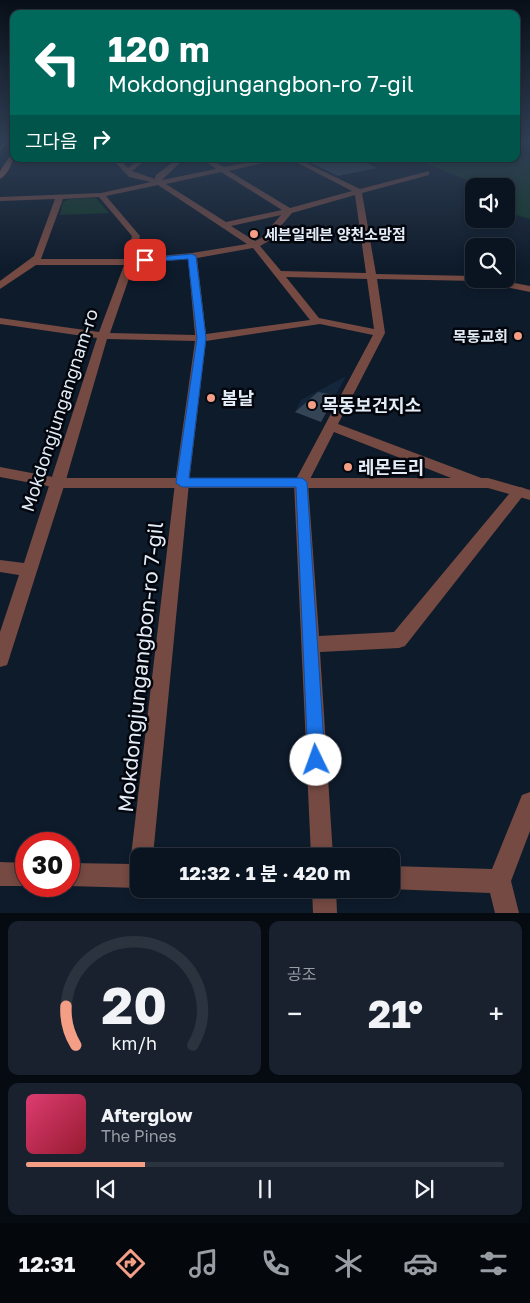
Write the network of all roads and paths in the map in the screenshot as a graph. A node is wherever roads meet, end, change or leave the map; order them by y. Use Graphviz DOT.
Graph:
graph roads {
  1 [pos="150,184"];
  2 [pos="160,184"];
  3 [pos="247,184"];
  4 [pos="343,184"];
  5 [pos="388,184"];
  6 [pos="358,191"];
  7 [pos="101,194"];
  8 [pos="60,196"];
  9 [pos="0,199"];
  10 [pos="289,210"];
  11 [pos="224,225"];
  12 [pos="255,245"];
  13 [pos="192,256"];
  14 [pos="34,262"];
  15 [pos="130,262"];
  16 [pos="278,274"];
  17 [pos="371,276"];
  18 [pos="465,279"];
  19 [pos="0,286"];
  20 [pos="515,286"];
  21 [pos="530,289"];
  22 [pos="315,320"];
  23 [pos="0,321"];
  24 [pos="380,333"];
  25 [pos="103,336"];
  26 [pos="201,338"];
  27 [pos="331,426"];
  28 [pos="0,472"];
  29 [pos="302,482"];
  30 [pos="58,483"];
  31 [pos="182,483"];
  32 [pos="479,483"];
  33 [pos="524,493"];
  34 [pos="0,566"];
  35 [pos="29,570"];
  36 [pos="310,644"];
  37 [pos="0,658"];
  38 [pos="530,803"];
  39 [pos="143,848"];
  40 [pos="322,848"];
  41 [pos="0,874"];
  42 [pos="15,874"];
  43 [pos="80,875"];
  44 [pos="130,876"];
  45 [pos="400,878"];
  46 [pos="499,881"];
  47 [pos="324,898"];
  48 [pos="325,913"];
  49 [pos="507,913"];
  1 -- 7 [label="street"];
  2 -- 11 [label="street"];
  3 -- 10 [label="street"];
  4 -- 6 [label="street"];
  5 -- 6 [label="street"];
  6 -- 10 [label="street"];
  6 -- 17 [label="street"];
  7 -- 8 [label="street"];
  7 -- 15 [label="street, Mokdongjungangnam-ro"];
  8 -- 9 [label="street"];
  8 -- 14 [label="street"];
  10 -- 11 [label="street"];
  10 -- 12 [label="street"];
  11 -- 12 [label="street"];
  12 -- 13 [label="street"];
  12 -- 16 [label="street"];
  13 -- 15 [label="street"];
  13 -- 26 [label="street, Mokdongjungangbon-ro 7-gil"];
  14 -- 15 [label="street"];
  14 -- 19 [label="street"];
  15 -- 25 [label="street, Mokdongjungangnam-ro"];
  16 -- 17 [label="street"];
  16 -- 22 [label="street"];
  17 -- 18 [label="street"];
  17 -- 24 [label="street"];
  20 -- 21 [label="street"];
  22 -- 24 [label="street"];
  22 -- 26 [label="street"];
  23 -- 25 [label="street"];
  24 -- 27 [label="street"];
  25 -- 26 [label="street"];
  25 -- 30 [label="street, Mokdongjungangnam-ro"];
  26 -- 31 [label="street, Mokdongjungangbon-ro 7-gil"];
  27 -- 29 [label="street"];
  27 -- 32 [label="street"];
  28 -- 30 [label="street"];
  29 -- 31 [label="street"];
  29 -- 32 [label="street"];
  29 -- 36 [label="street"];
  30 -- 31 [label="street"];
  30 -- 35 [label="street, Mokdongjungangnam-ro"];
  31 -- 39 [label="street, Mokdongjungangbon-ro 7-gil"];
  32 -- 33 [label="street"];
  33 -- 36 [label="street"];
  34 -- 35 [label="street"];
  35 -- 37 [label="street, Mokdongjungangnam-ro"];
  36 -- 40 [label="street"];
  38 -- 46 [label="street"];
  41 -- 42 [label="street"];
  43 -- 44 [label="street"];
  45 -- 46 [label="street"];
  46 -- 49 [label="street"];
  47 -- 48 [label="street"];
}
